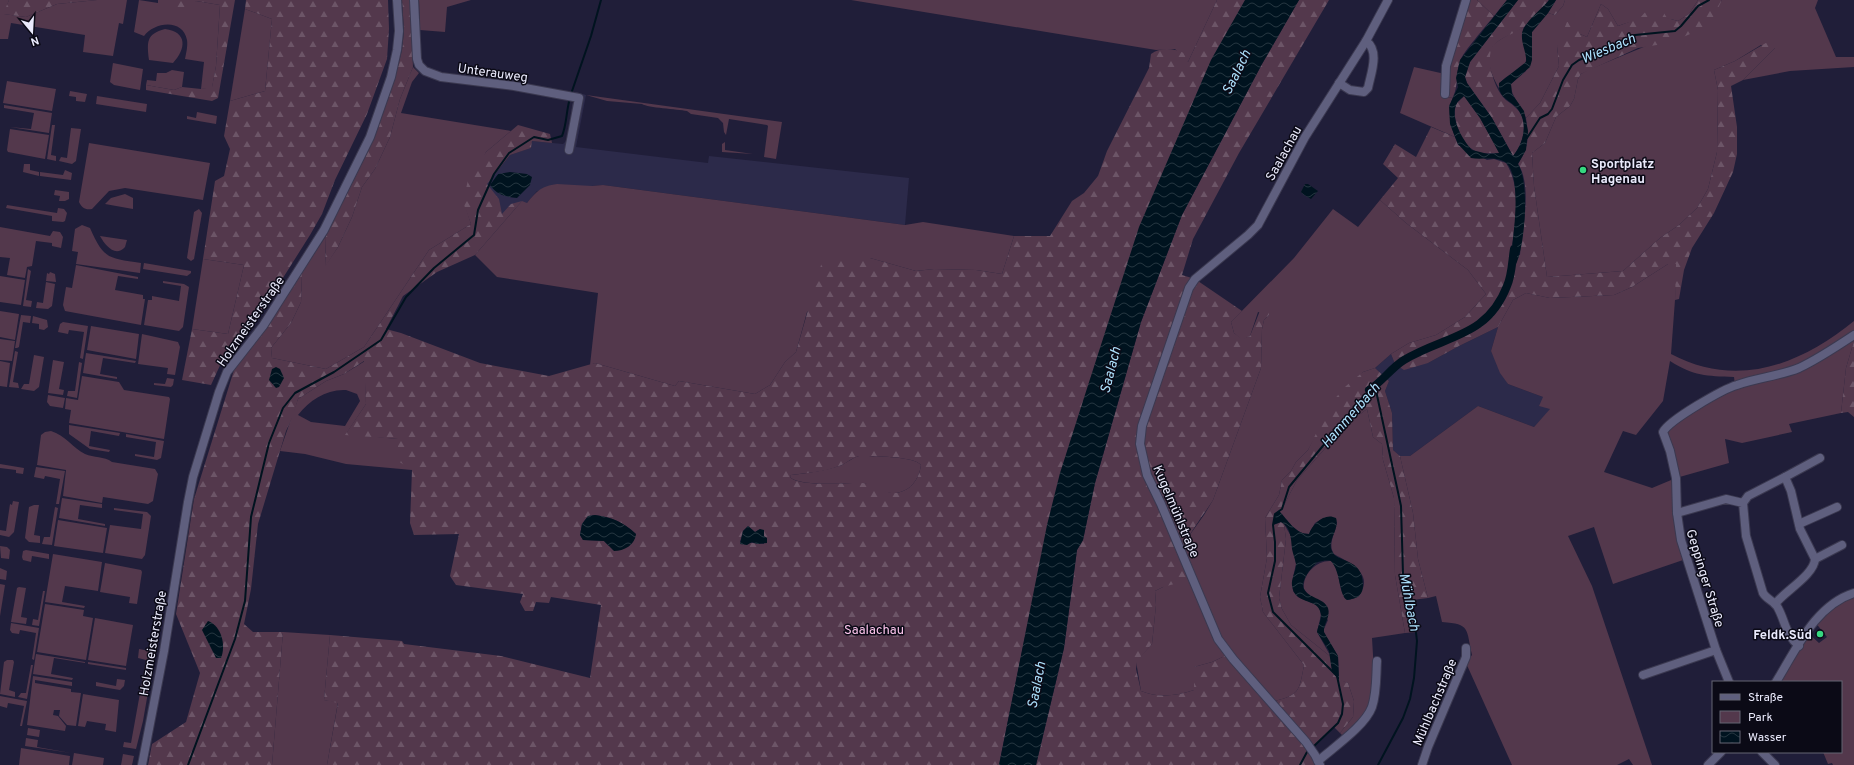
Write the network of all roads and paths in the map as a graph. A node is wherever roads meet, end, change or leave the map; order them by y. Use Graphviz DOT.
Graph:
graph roads {
  1 [pos="397,0"];
  2 [pos="414,0"];
  3 [pos="1388,0"];
  4 [pos="1466,0"];
  5 [pos="1366,41"];
  6 [pos="1339,83"];
  7 [pos="1445,94"];
  8 [pos="569,150"];
  9 [pos="1248,235"];
  10 [pos="1854,336"];
  11 [pos="1820,458"];
  12 [pos="1785,477"];
  13 [pos="1743,503"];
  14 [pos="1837,507"];
  15 [pos="1677,512"];
  16 [pos="1799,524"];
  17 [pos="1842,545"];
  18 [pos="1815,559"];
  19 [pos="1854,593"];
  20 [pos="1775,604"];
  21 [pos="1799,646"];
  22 [pos="1466,648"];
  23 [pos="1716,650"];
  24 [pos="1377,661"];
  25 [pos="1643,675"];
  26 [pos="1729,681"];
  27 [pos="1777,681"];
  28 [pos="1720,753"];
  29 [pos="1763,753"];
  30 [pos="1319,763"];
  31 [pos="142,765"];
  32 [pos="1422,765"];
  33 [pos="1708,765"];
  34 [pos="1775,765"];
  1 -- 31 [label="street, Holzmeisterstraße"];
  2 -- 8 [label="street, Unterauweg"];
  3 -- 5 [label="street, Saalachau"];
  4 -- 7 [label="street"];
  5 -- 6 [label="street, Saalachau"];
  5 -- 6 [label="street"];
  6 -- 9 [label="street, Saalachau"];
  9 -- 30 [label="street, Kugelmühlstraße"];
  10 -- 15 [label="street, Geppinger Straße"];
  11 -- 12 [label="street"];
  12 -- 13 [label="street"];
  12 -- 16 [label="street"];
  13 -- 15 [label="street"];
  13 -- 20 [label="street"];
  14 -- 16 [label="street"];
  15 -- 23 [label="street, Geppinger Straße"];
  16 -- 18 [label="street"];
  17 -- 18 [label="street"];
  18 -- 20 [label="street"];
  19 -- 21 [label="street"];
  20 -- 21 [label="street"];
  21 -- 27 [label="street"];
  22 -- 32 [label="street, Mühlbachstraße"];
  23 -- 25 [label="street"];
  23 -- 26 [label="street, Geppinger Straße"];
  24 -- 30 [label="street"];
  28 -- 33 [label="street"];
  29 -- 34 [label="street"];
}
